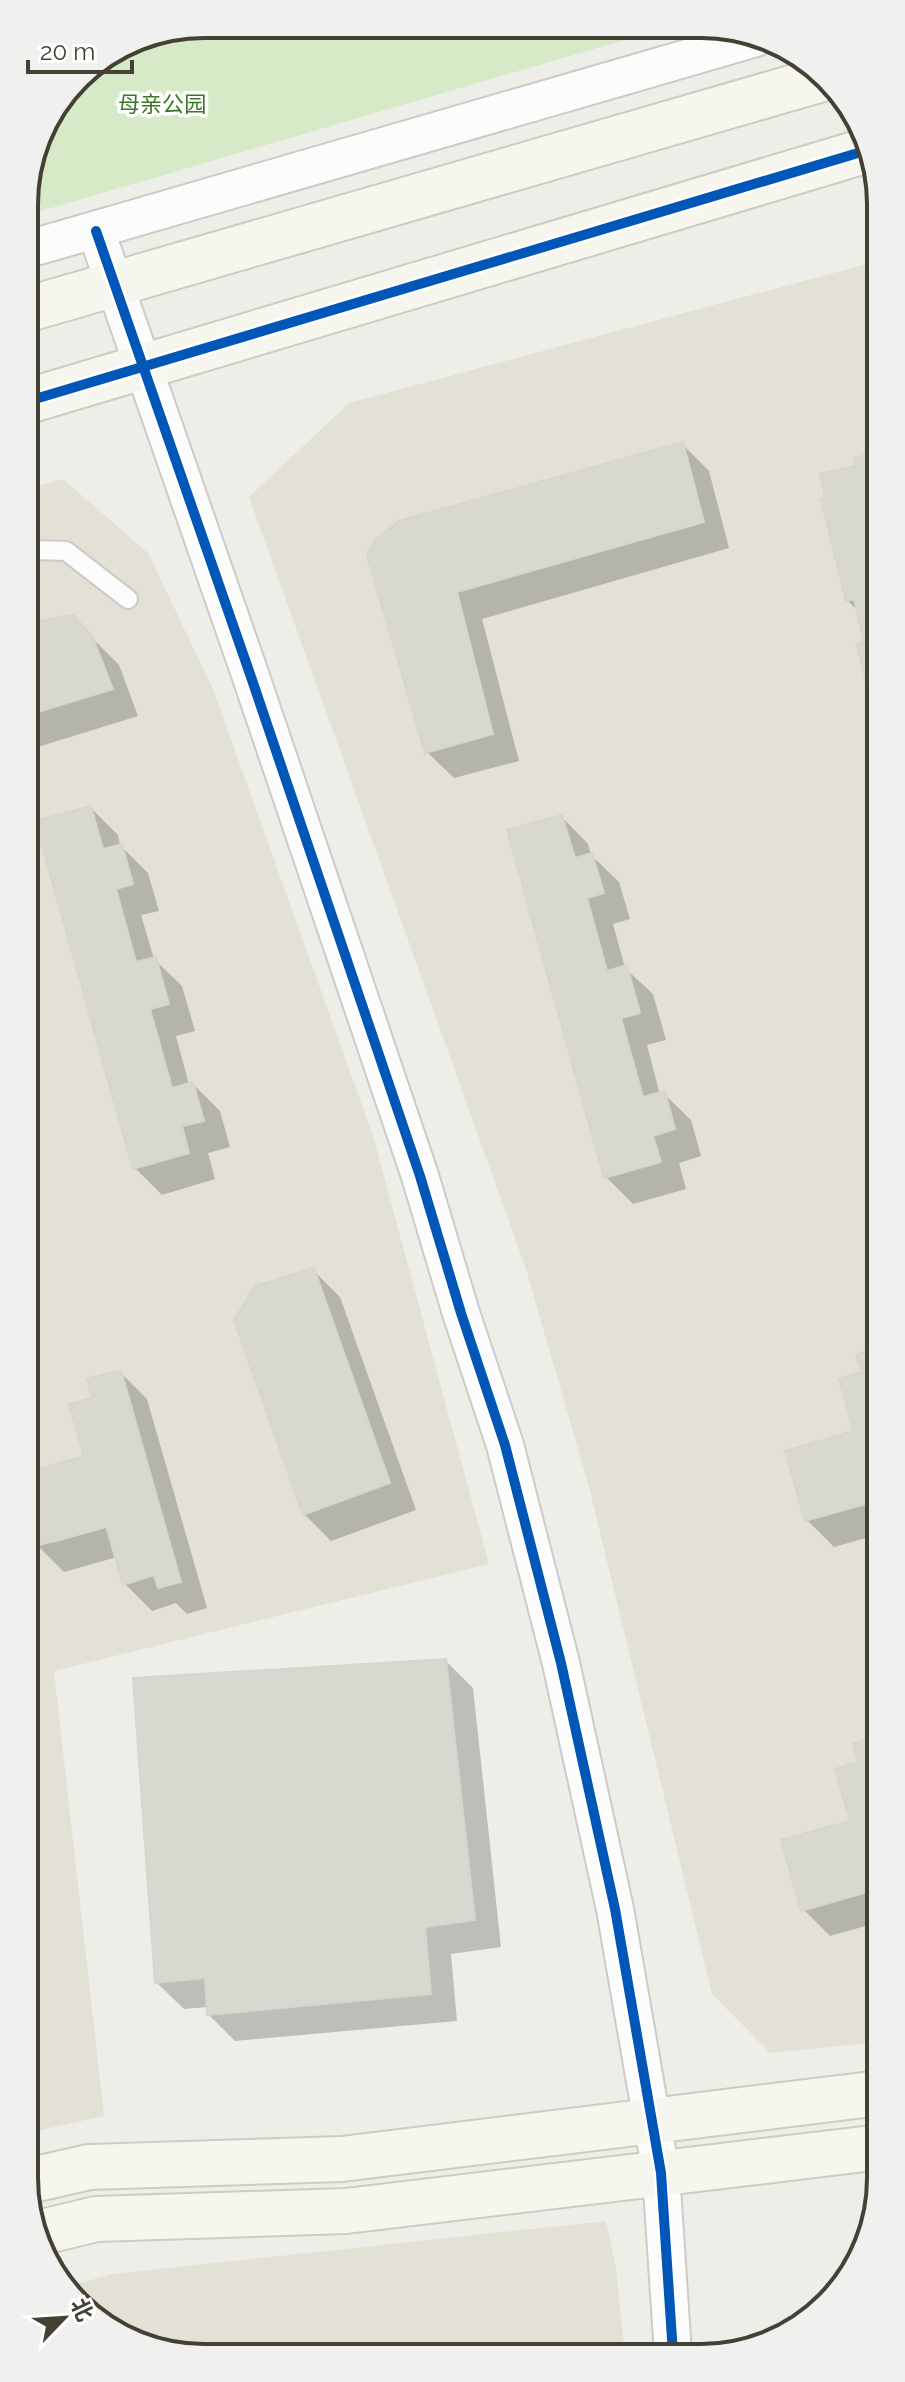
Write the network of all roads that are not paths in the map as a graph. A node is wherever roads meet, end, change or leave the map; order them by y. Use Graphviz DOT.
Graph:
graph roads {
  1 [pos="740,43"];
  2 [pos="812,82"];
  3 [pos="859,153"];
  4 [pos="96,231"];
  5 [pos="38,247"];
  6 [pos="114,284"];
  7 [pos="38,306"];
  8 [pos="143,368"];
  9 [pos="38,398"];
  10 [pos="38,550"];
  11 [pos="128,599"];
  12 [pos="867,2095"];
  13 [pos="652,2121"];
  14 [pos="867,2149"];
  15 [pos="661,2173"];
  16 [pos="38,2179"];
  17 [pos="47,2231"];
  18 [pos="672,2344"];
  1 -- 4 [label="street"];
  2 -- 6 [label="street"];
  3 -- 8 [label="street"];
  4 -- 5 [label="street"];
  4 -- 6 [label="street"];
  6 -- 7 [label="street"];
  6 -- 8 [label="street"];
  8 -- 9 [label="street"];
  8 -- 13 [label="street"];
  10 -- 11 [label="lane"];
  12 -- 13 [label="street"];
  13 -- 15 [label="street"];
  13 -- 16 [label="street"];
  14 -- 15 [label="street"];
  15 -- 17 [label="street"];
  15 -- 18 [label="street"];
}
